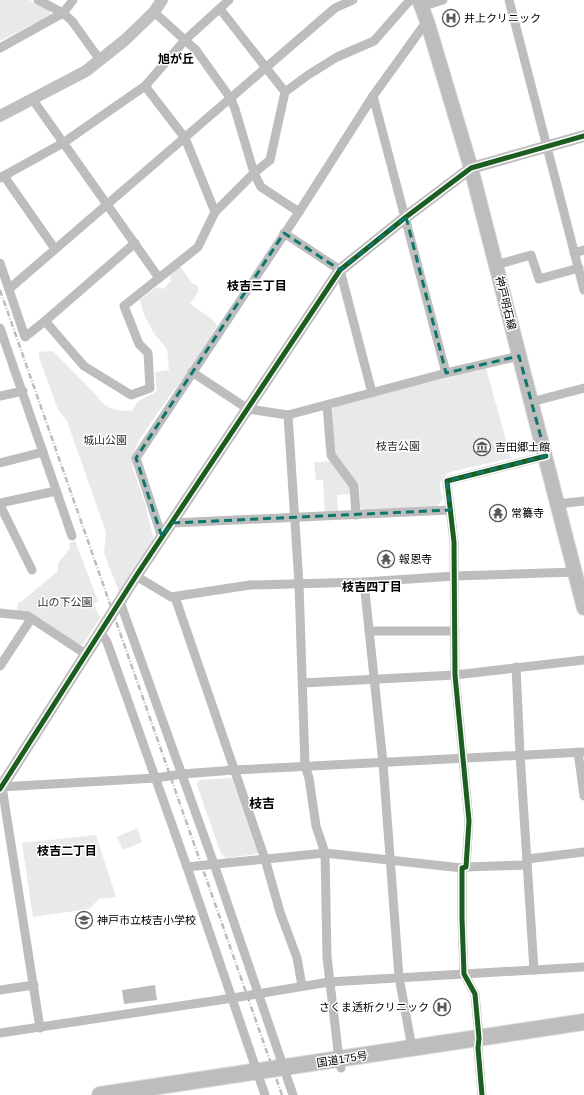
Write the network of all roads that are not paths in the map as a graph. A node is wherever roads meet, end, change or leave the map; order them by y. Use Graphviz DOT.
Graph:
graph roads {
  1 [pos="38,0"];
  2 [pos="73,0"];
  3 [pos="162,0"];
  4 [pos="229,0"];
  5 [pos="353,0"];
  6 [pos="444,0"];
  7 [pos="509,0"];
  8 [pos="417,2"];
  9 [pos="334,4"];
  10 [pos="220,9"];
  11 [pos="154,12"];
  12 [pos="63,13"];
  13 [pos="427,21"];
  14 [pos="185,40"];
  15 [pos="0,48"];
  16 [pos="100,60"];
  17 [pos="266,68"];
  18 [pos="145,86"];
  19 [pos="285,92"];
  20 [pos="373,96"];
  21 [pos="231,99"];
  22 [pos="33,100"];
  23 [pos="0,116"];
  24 [pos="584,136"];
  25 [pos="185,138"];
  26 [pos="63,143"];
  27 [pos="546,147"];
  28 [pos="471,168"];
  29 [pos="254,173"];
  30 [pos="2,177"];
  31 [pos="107,204"];
  32 [pos="215,212"];
  33 [pos="299,212"];
  34 [pos="406,217"];
  35 [pos="284,233"];
  36 [pos="135,244"];
  37 [pos="56,249"];
  38 [pos="584,250"];
  39 [pos="574,253"];
  40 [pos="0,263"];
  41 [pos="496,265"];
  42 [pos="579,268"];
  43 [pos="340,270"];
  44 [pos="159,278"];
  45 [pos="9,289"];
  46 [pos="584,290"];
  47 [pos="45,321"];
  48 [pos="0,328"];
  49 [pos="519,356"];
  50 [pos="192,372"];
  51 [pos="446,373"];
  52 [pos="584,388"];
  53 [pos="23,391"];
  54 [pos="372,393"];
  55 [pos="0,396"];
  56 [pos="531,402"];
  57 [pos="327,405"];
  58 [pos="248,409"];
  59 [pos="288,415"];
  60 [pos="43,452"];
  61 [pos="546,456"];
  62 [pos="0,463"];
  63 [pos="56,491"];
  64 [pos="584,501"];
  65 [pos="0,504"];
  66 [pos="558,504"];
  67 [pos="450,510"];
  68 [pos="356,515"];
  69 [pos="295,518"];
  70 [pos="172,523"];
  71 [pos="72,536"];
  72 [pos="162,537"];
  73 [pos="32,570"];
  74 [pos="574,572"];
  75 [pos="136,576"];
  76 [pos="455,576"];
  77 [pos="364,582"];
  78 [pos="299,584"];
  79 [pos="176,597"];
  80 [pos="120,602"];
  81 [pos="584,608"];
  82 [pos="0,613"];
  83 [pos="31,619"];
  84 [pos="455,630"];
  85 [pos="369,631"];
  86 [pos="101,632"];
  87 [pos="87,655"];
  88 [pos="584,660"];
  89 [pos="0,666"];
  90 [pos="516,667"];
  91 [pos="455,675"];
  92 [pos="375,679"];
  93 [pos="303,683"];
  94 [pos="581,752"];
  95 [pos="520,754"];
  96 [pos="462,758"];
  97 [pos="383,762"];
  98 [pos="305,766"];
  99 [pos="235,770"];
  100 [pos="182,774"];
  101 [pos="156,778"];
  102 [pos="0,788"];
  103 [pos="584,796"];
  104 [pos="584,852"];
  105 [pos="325,853"];
  106 [pos="265,859"];
  107 [pos="391,861"];
  108 [pos="527,862"];
  109 [pos="214,864"];
  110 [pos="187,867"];
  111 [pos="464,868"];
  112 [pos="584,967"];
  113 [pos="534,970"];
  114 [pos="464,974"];
  115 [pos="399,978"];
  116 [pos="329,982"];
  117 [pos="34,985"];
  118 [pos="302,986"];
  119 [pos="0,990"];
  120 [pos="259,994"];
  121 [pos="233,998"];
  122 [pos="584,1022"];
  123 [pos="40,1028"];
  124 [pos="584,1032"];
  125 [pos="0,1033"];
  126 [pos="478,1043"];
  127 [pos="412,1048"];
  128 [pos="340,1064"];
  129 [pos="284,1072"];
  130 [pos="261,1082"];
  131 [pos="100,1095"];
  132 [pos="162,1095"];
  133 [pos="293,1095"];
  134 [pos="482,1095"];
  1 -- 12 [label="street"];
  2 -- 12 [label="street"];
  3 -- 11 [label="street"];
  4 -- 10 [label="street"];
  5 -- 9 [label="street"];
  6 -- 8 [label="street"];
  7 -- 27 [label="street"];
  8 -- 13 [label="main road, 神戸明石線"];
  8 -- 19 [label="street"];
  9 -- 17 [label="street"];
  10 -- 14 [label="street"];
  10 -- 17 [label="street"];
  11 -- 14 [label="street"];
  11 -- 16 [label="street"];
  12 -- 15 [label="street"];
  12 -- 16 [label="street"];
  13 -- 20 [label="street"];
  13 -- 28 [label="main road, 神戸明石線"];
  14 -- 18 [label="street"];
  14 -- 21 [label="street"];
  16 -- 22 [label="street"];
  17 -- 19 [label="street"];
  17 -- 21 [label="street"];
  18 -- 25 [label="street"];
  18 -- 26 [label="street"];
  19 -- 29 [label="street"];
  20 -- 33 [label="street"];
  20 -- 34 [label="street"];
  21 -- 25 [label="street"];
  21 -- 29 [label="street"];
  22 -- 23 [label="street"];
  22 -- 26 [label="street"];
  24 -- 27 [label="street"];
  25 -- 31 [label="street"];
  25 -- 32 [label="street"];
  26 -- 30 [label="street"];
  26 -- 31 [label="street"];
  27 -- 28 [label="street"];
  27 -- 39 [label="street"];
  28 -- 34 [label="street"];
  28 -- 41 [label="main road, 神戸明石線"];
  29 -- 32 [label="street"];
  29 -- 33 [label="street"];
  30 -- 37 [label="street"];
  31 -- 36 [label="street"];
  31 -- 37 [label="street"];
  32 -- 44 [label="street"];
  33 -- 35 [label="street"];
  34 -- 43 [label="street"];
  34 -- 51 [label="street"];
  35 -- 43 [label="street"];
  35 -- 50 [label="street"];
  36 -- 44 [label="street"];
  36 -- 47 [label="street"];
  37 -- 45 [label="street"];
  38 -- 39 [label="street"];
  39 -- 42 [label="street"];
  40 -- 45 [label="street"];
  41 -- 42 [label="street"];
  41 -- 49 [label="main road, 神戸明石線"];
  42 -- 46 [label="street"];
  43 -- 54 [label="street"];
  43 -- 58 [label="street"];
  44 -- 47 [label="street"];
  45 -- 47 [label="street"];
  48 -- 53 [label="street"];
  49 -- 51 [label="street"];
  49 -- 56 [label="main road, 神戸明石線"];
  50 -- 58 [label="street"];
  50 -- 72 [label="street"];
  51 -- 54 [label="street"];
  52 -- 56 [label="street"];
  53 -- 55 [label="street"];
  53 -- 60 [label="street"];
  54 -- 57 [label="street"];
  56 -- 61 [label="main road, 神戸明石線"];
  57 -- 59 [label="street"];
  57 -- 68 [label="street"];
  58 -- 59 [label="street"];
  58 -- 70 [label="street"];
  59 -- 69 [label="street"];
  60 -- 62 [label="street"];
  60 -- 63 [label="street"];
  61 -- 66 [label="main road, 神戸明石線"];
  61 -- 67 [label="street"];
  63 -- 65 [label="street"];
  63 -- 71 [label="street"];
  64 -- 66 [label="street"];
  65 -- 73 [label="street"];
  66 -- 74 [label="main road, 神戸明石線"];
  67 -- 68 [label="street"];
  67 -- 76 [label="street"];
  68 -- 69 [label="street"];
  69 -- 70 [label="street"];
  69 -- 78 [label="street"];
  70 -- 72 [label="street"];
  72 -- 75 [label="street"];
  74 -- 76 [label="street"];
  74 -- 81 [label="main road, 神戸明石線"];
  75 -- 79 [label="street"];
  75 -- 80 [label="street"];
  76 -- 77 [label="street"];
  76 -- 84 [label="street"];
  77 -- 78 [label="street"];
  77 -- 85 [label="street"];
  78 -- 79 [label="street"];
  78 -- 93 [label="street"];
  79 -- 99 [label="street"];
  80 -- 86 [label="street"];
  80 -- 100 [label="street"];
  82 -- 83 [label="street"];
  83 -- 87 [label="street"];
  83 -- 89 [label="street"];
  84 -- 85 [label="street"];
  84 -- 91 [label="street"];
  85 -- 92 [label="street"];
  86 -- 87 [label="street"];
  86 -- 101 [label="street"];
  87 -- 102 [label="street"];
  88 -- 90 [label="street"];
  90 -- 91 [label="street"];
  90 -- 95 [label="street"];
  91 -- 92 [label="street"];
  91 -- 96 [label="street"];
  92 -- 93 [label="street"];
  92 -- 97 [label="street"];
  93 -- 98 [label="street"];
  94 -- 95 [label="street"];
  94 -- 103 [label="street"];
  95 -- 96 [label="street"];
  95 -- 108 [label="street"];
  96 -- 97 [label="street"];
  96 -- 111 [label="street"];
  97 -- 98 [label="street"];
  97 -- 107 [label="street"];
  98 -- 99 [label="street"];
  98 -- 105 [label="street"];
  99 -- 100 [label="street"];
  99 -- 106 [label="street"];
  100 -- 101 [label="street"];
  100 -- 109 [label="street"];
  101 -- 102 [label="street"];
  101 -- 110 [label="street"];
  102 -- 117 [label="street"];
  104 -- 108 [label="street"];
  105 -- 106 [label="street"];
  105 -- 107 [label="street"];
  105 -- 116 [label="street"];
  106 -- 109 [label="street"];
  106 -- 118 [label="street"];
  107 -- 111 [label="street"];
  107 -- 115 [label="street"];
  108 -- 111 [label="street"];
  108 -- 113 [label="street"];
  109 -- 110 [label="street"];
  109 -- 120 [label="street"];
  110 -- 121 [label="street"];
  111 -- 114 [label="street"];
  112 -- 113 [label="street"];
  113 -- 114 [label="street"];
  114 -- 115 [label="street"];
  114 -- 126 [label="street"];
  115 -- 116 [label="street"];
  115 -- 127 [label="street"];
  116 -- 118 [label="street"];
  116 -- 128 [label="street"];
  117 -- 119 [label="street"];
  117 -- 123 [label="street"];
  118 -- 120 [label="street"];
  120 -- 121 [label="street"];
  120 -- 129 [label="street"];
  121 -- 123 [label="street"];
  121 -- 130 [label="street"];
  122 -- 126 [label="highway, 国道175号"];
  123 -- 125 [label="street"];
  124 -- 126 [label="highway, 国道175号"];
  126 -- 127 [label="highway, 国道175号"];
  126 -- 128 [label="highway, 国道175号"];
  126 -- 134 [label="street"];
  127 -- 128 [label="highway, 国道175号"];
  128 -- 129 [label="highway, 国道175号"];
  129 -- 130 [label="highway, 国道175号"];
  129 -- 133 [label="street"];
  130 -- 131 [label="highway, 国道175号"];
  130 -- 132 [label="highway, 国道175号"];
}
